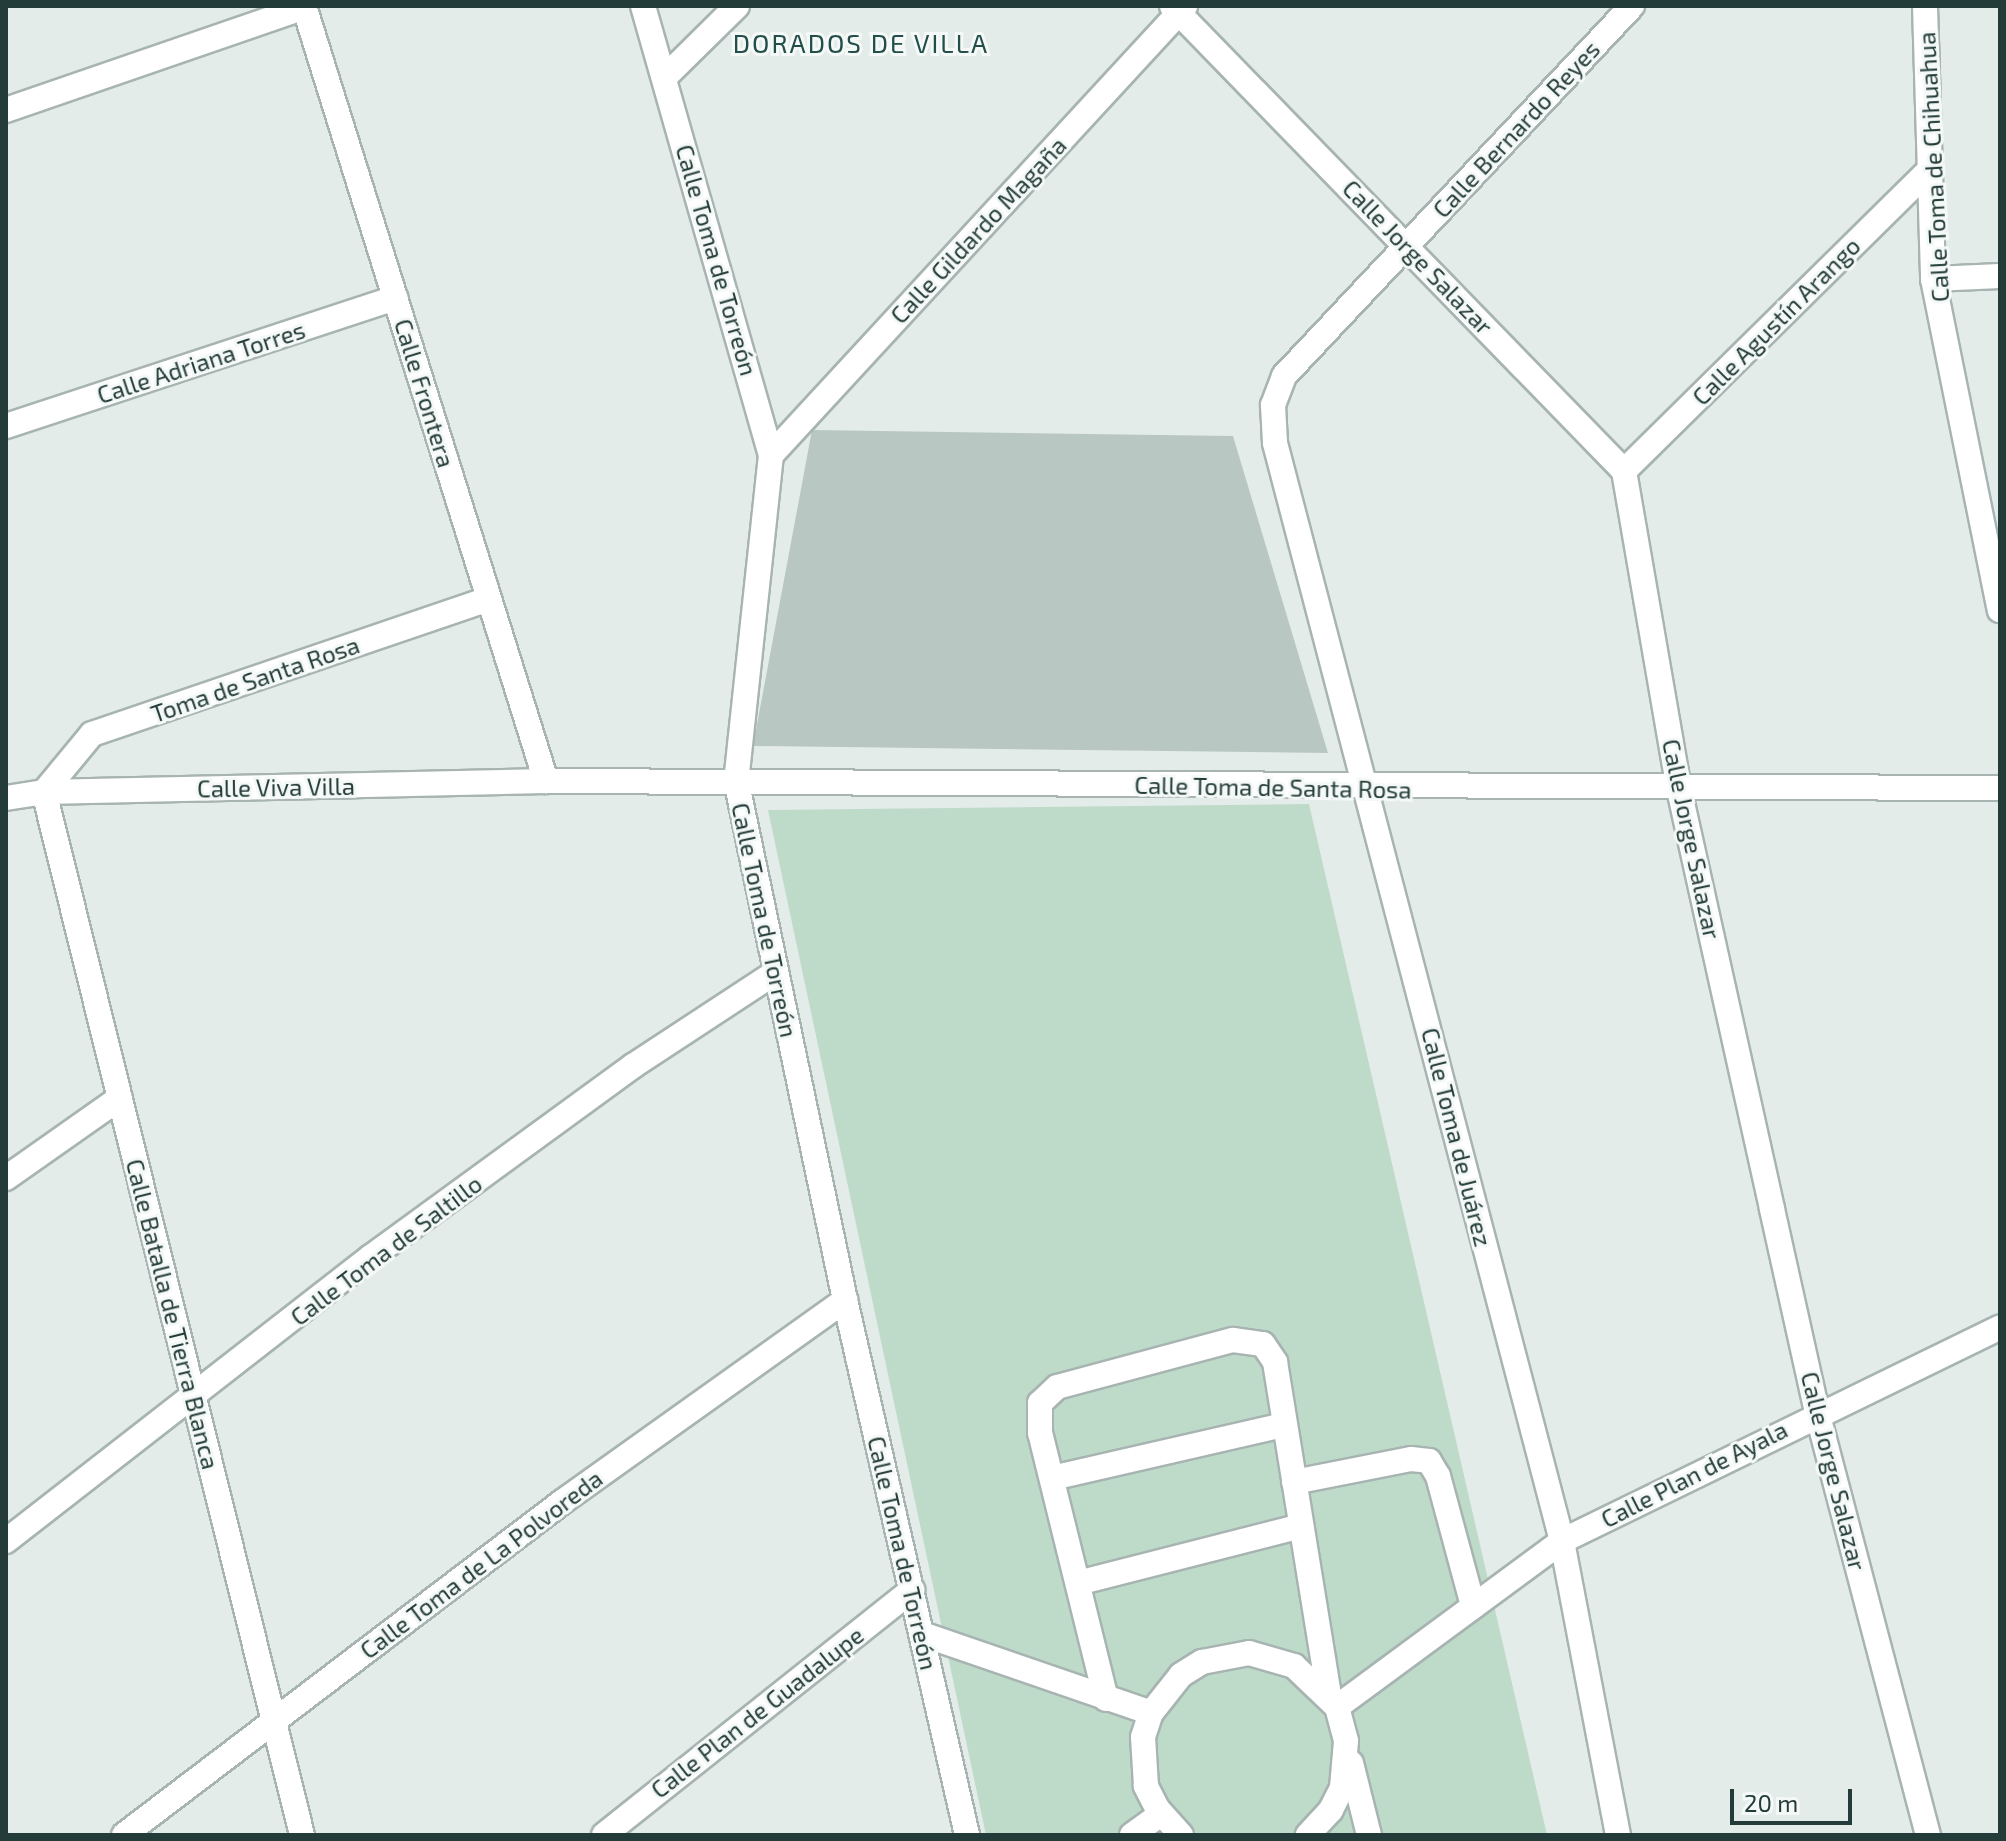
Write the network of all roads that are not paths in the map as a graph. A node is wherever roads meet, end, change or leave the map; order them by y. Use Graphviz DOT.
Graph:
graph roads {
  1 [pos="643,6"];
  2 [pos="737,6"];
  3 [pos="1632,6"];
  4 [pos="1925,6"];
  5 [pos="304,7"];
  6 [pos="1178,8"];
  7 [pos="665,77"];
  8 [pos="6,110"];
  9 [pos="1928,171"];
  10 [pos="1407,245"];
  11 [pos="2000,276"];
  12 [pos="1933,279"];
  13 [pos="396,298"];
  14 [pos="6,426"];
  15 [pos="1275,443"];
  16 [pos="771,455"];
  17 [pos="1624,471"];
  18 [pos="489,599"];
  19 [pos="2000,610"];
  20 [pos="736,780"];
  21 [pos="546,781"];
  22 [pos="1368,788"];
  23 [pos="2000,788"];
  24 [pos="1679,789"];
  25 [pos="44,792"];
  26 [pos="6,798"];
  27 [pos="776,972"];
  28 [pos="120,1098"];
  29 [pos="6,1178"];
  30 [pos="845,1300"];
  31 [pos="2000,1327"];
  32 [pos="194,1399"];
  33 [pos="1817,1412"];
  34 [pos="1284,1425"];
  35 [pos="1052,1478"];
  36 [pos="1294,1482"];
  37 [pos="1301,1526"];
  38 [pos="6,1541"];
  39 [pos="1562,1541"];
  40 [pos="1078,1583"];
  41 [pos="912,1590"];
  42 [pos="1473,1606"];
  43 [pos="922,1634"];
  44 [pos="1106,1699"];
  45 [pos="1333,1702"];
  46 [pos="1151,1713"];
  47 [pos="273,1720"];
  48 [pos="1346,1741"];
  49 [pos="1146,1786"];
  50 [pos="1155,1827"];
  51 [pos="1313,1834"];
  52 [pos="124,1835"];
  53 [pos="302,1835"];
  54 [pos="604,1835"];
  55 [pos="967,1835"];
  56 [pos="1132,1835"];
  57 [pos="1181,1835"];
  58 [pos="1369,1835"];
  59 [pos="1618,1835"];
  60 [pos="1928,1835"];
  1 -- 7 [label="street, Calle Toma de Torreón"];
  2 -- 7 [label="street"];
  3 -- 10 [label="street, Calle Bernardo Reyes"];
  4 -- 9 [label="street, Calle Toma de Chihuahua"];
  5 -- 8 [label="street"];
  5 -- 13 [label="street, Calle Frontera"];
  6 -- 10 [label="street, Calle Jorge Salazar"];
  6 -- 16 [label="street, Calle Gildardo Magaña"];
  7 -- 16 [label="street, Calle Toma de Torreón"];
  9 -- 12 [label="street, Calle Toma de Chihuahua"];
  9 -- 17 [label="street, Calle Agustín Arango"];
  10 -- 15 [label="street, Calle Bernardo Reyes"];
  10 -- 17 [label="street, Calle Jorge Salazar"];
  11 -- 12 [label="street"];
  12 -- 19 [label="street, Calle Toma de Chihuahua"];
  13 -- 14 [label="street, Calle Adriana Torres"];
  13 -- 18 [label="street, Calle Frontera"];
  15 -- 22 [label="street, Calle Toma de Juárez"];
  16 -- 20 [label="street, Calle Toma de Torreón"];
  17 -- 24 [label="street, Calle Jorge Salazar"];
  18 -- 21 [label="street, Calle Frontera"];
  18 -- 25 [label="street, Toma de Santa Rosa"];
  20 -- 21 [label="street, Calle Toma de Santa Rosa"];
  20 -- 22 [label="street, Calle Toma de Santa Rosa"];
  20 -- 27 [label="street, Calle Toma de Torreón"];
  21 -- 25 [label="street, Calle Viva Villa"];
  22 -- 24 [label="street, Calle Toma de Santa Rosa"];
  22 -- 39 [label="street, Calle Toma de Juárez"];
  23 -- 24 [label="street, Calle Toma de Santa Rosa"];
  24 -- 33 [label="street, Calle Jorge Salazar"];
  25 -- 26 [label="street, Calle Viva Villa"];
  25 -- 28 [label="street, Calle Batalla de Tierra Blanca"];
  27 -- 30 [label="street, Calle Toma de Torreón"];
  27 -- 32 [label="street, Calle Toma de Saltillo"];
  28 -- 29 [label="street"];
  28 -- 32 [label="street, Calle Batalla de Tierra Blanca"];
  30 -- 41 [label="street, Calle Toma de Torreón"];
  30 -- 47 [label="street, Calle Toma de La Polvoreda"];
  31 -- 33 [label="street, Calle Plan de Ayala"];
  32 -- 38 [label="street, Calle Toma de Saltillo"];
  32 -- 47 [label="street, Calle Batalla de Tierra Blanca"];
  33 -- 39 [label="street, Calle Plan de Ayala"];
  33 -- 60 [label="street, Calle Jorge Salazar"];
  34 -- 35 [label="street"];
  34 -- 35 [label="street"];
  34 -- 36 [label="street"];
  35 -- 40 [label="street"];
  36 -- 37 [label="street"];
  36 -- 42 [label="street"];
  37 -- 40 [label="street"];
  37 -- 45 [label="street"];
  39 -- 42 [label="street, Calle Plan de Ayala"];
  39 -- 59 [label="street, Calle Toma de Juárez"];
  40 -- 44 [label="street"];
  41 -- 43 [label="street, Calle Toma de Torreón"];
  41 -- 54 [label="street, Calle Plan de Guadalupe"];
  42 -- 45 [label="street, Calle Plan de Ayala"];
  43 -- 44 [label="street"];
  43 -- 55 [label="street, Calle Toma de Torreón"];
  44 -- 46 [label="street"];
  45 -- 46 [label="street"];
  45 -- 48 [label="street"];
  46 -- 49 [label="street"];
  47 -- 52 [label="street, Calle Toma de La Polvoreda"];
  47 -- 53 [label="street, Calle Batalla de Tierra Blanca"];
  48 -- 51 [label="street"];
  48 -- 58 [label="street"];
  49 -- 50 [label="street"];
  49 -- 57 [label="street"];
  50 -- 56 [label="street"];
}
